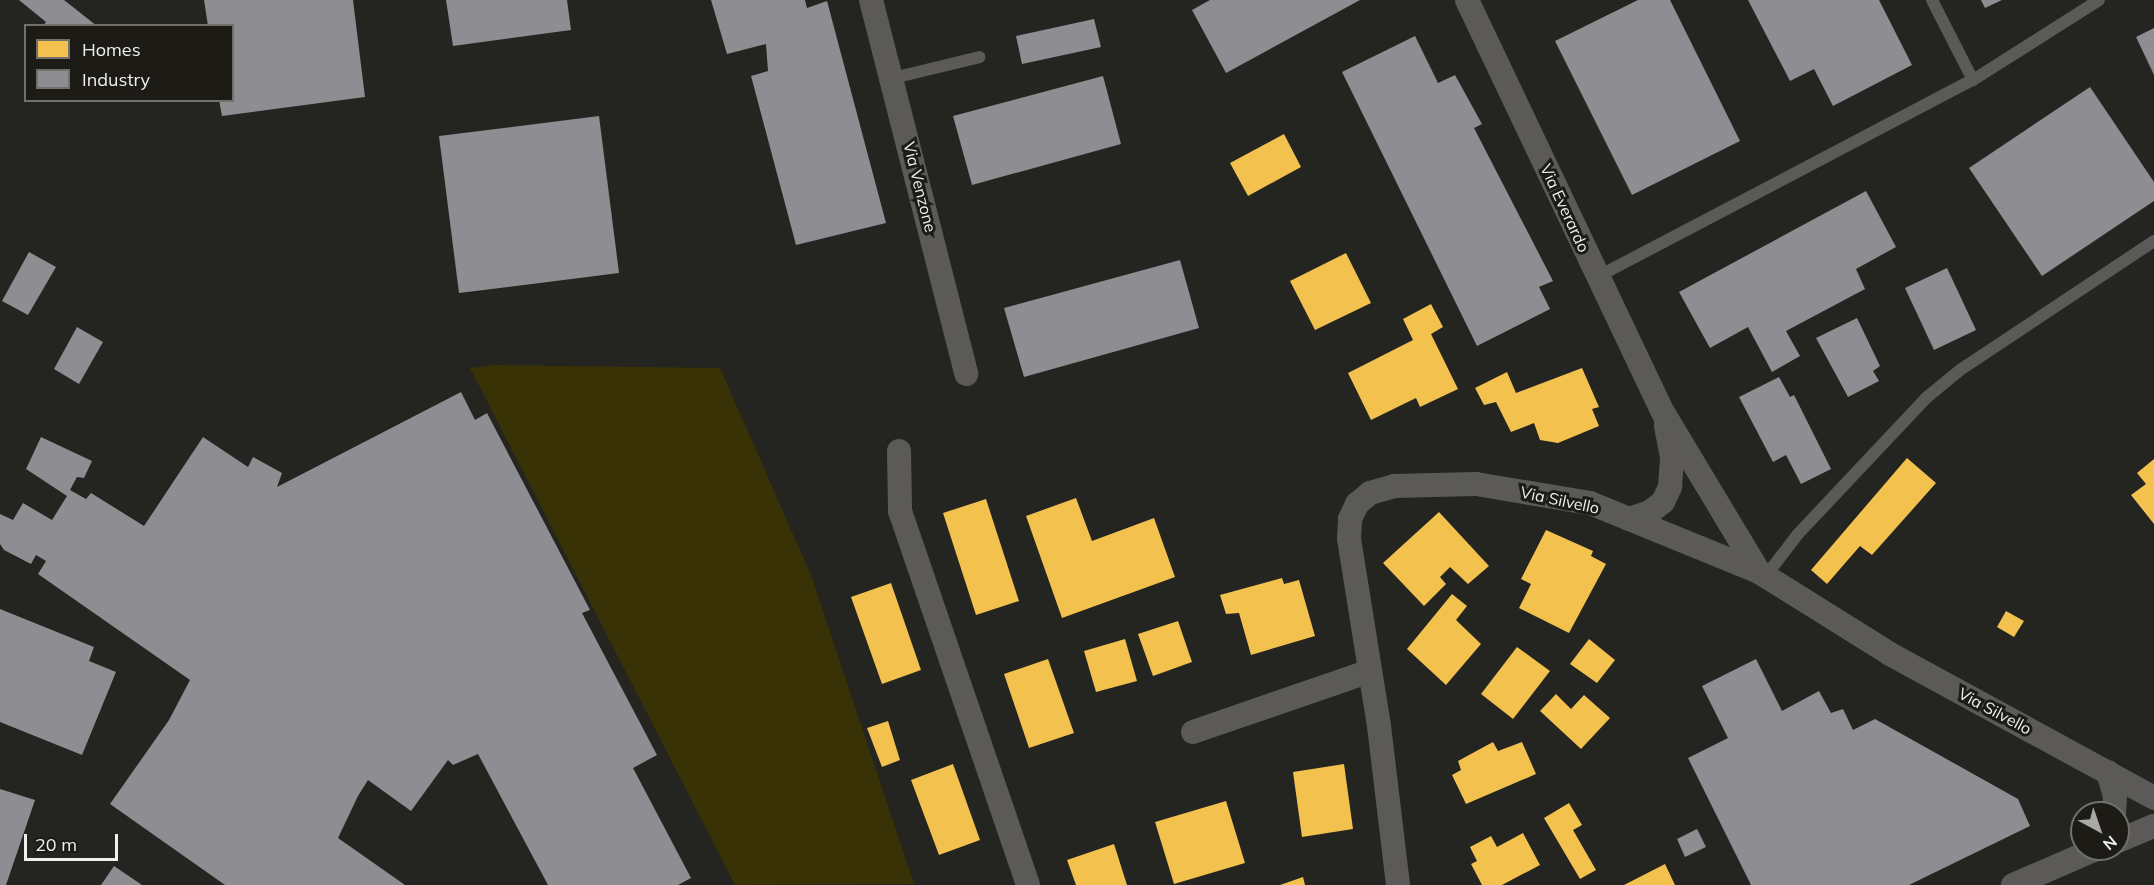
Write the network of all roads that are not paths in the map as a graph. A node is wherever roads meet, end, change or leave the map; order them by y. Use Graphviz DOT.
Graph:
graph roads {
  1 [pos="871,0"];
  2 [pos="1467,0"];
  3 [pos="1932,0"];
  4 [pos="2099,0"];
  5 [pos="980,57"];
  6 [pos="893,78"];
  7 [pos="1973,81"];
  8 [pos="2154,241"];
  9 [pos="1597,277"];
  10 [pos="966,374"];
  11 [pos="1664,414"];
  12 [pos="899,451"];
  13 [pos="1629,519"];
  14 [pos="1762,574"];
  15 [pos="1370,671"];
  16 [pos="1193,732"];
  17 [pos="2108,772"];
  18 [pos="2154,798"];
  19 [pos="2115,801"];
  20 [pos="2154,826"];
  21 [pos="2130,836"];
  22 [pos="2070,855"];
  23 [pos="2070,859"];
  24 [pos="2059,863"];
  25 [pos="1028,885"];
  26 [pos="1398,885"];
  27 [pos="2013,885"];
  1 -- 6 [label="street, Via Venzone"];
  2 -- 9 [label="street, Via Everardo"];
  3 -- 7 [label="lane"];
  4 -- 7 [label="lane"];
  5 -- 6 [label="lane"];
  6 -- 10 [label="street, Via Venzone"];
  7 -- 9 [label="lane"];
  8 -- 14 [label="lane"];
  9 -- 11 [label="street, Via Everardo"];
  11 -- 13 [label="street, Via Everardo"];
  11 -- 14 [label="street, Via Everardo"];
  12 -- 25 [label="street"];
  13 -- 14 [label="street, Via Silvello"];
  13 -- 15 [label="street, Via Silvello"];
  14 -- 17 [label="street, Via Silvello"];
  15 -- 16 [label="street"];
  15 -- 26 [label="street, Via Silvello"];
  17 -- 18 [label="street, Via Silvello"];
  17 -- 19 [label="street"];
  20 -- 21 [label="street"];
  22 -- 24 [label="street"];
  23 -- 24 [label="street"];
  24 -- 27 [label="street"];
}
